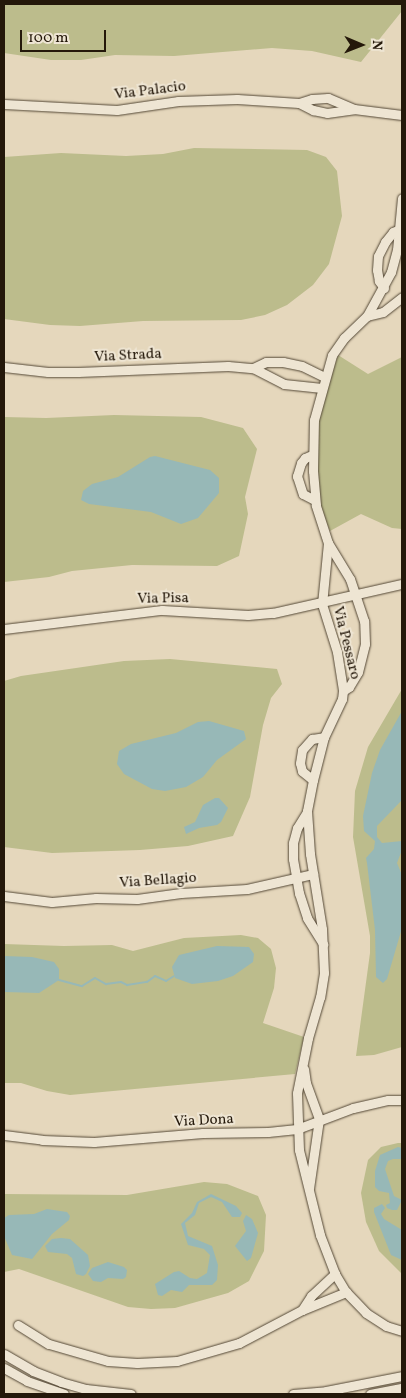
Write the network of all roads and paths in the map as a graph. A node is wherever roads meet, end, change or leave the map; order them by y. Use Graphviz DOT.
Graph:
graph roads {
  1 [pos="299,103"];
  2 [pos="4,104"];
  3 [pos="354,109"];
  4 [pos="402,115"];
  5 [pos="402,198"];
  6 [pos="400,229"];
  7 [pos="384,288"];
  8 [pos="402,297"];
  9 [pos="367,316"];
  10 [pos="4,367"];
  11 [pos="253,368"];
  12 [pos="325,377"];
  13 [pos="322,388"];
  14 [pos="312,455"];
  15 [pos="315,500"];
  16 [pos="328,543"];
  17 [pos="402,584"];
  18 [pos="356,595"];
  19 [pos="322,604"];
  20 [pos="4,629"];
  21 [pos="344,691"];
  22 [pos="324,737"];
  23 [pos="312,780"];
  24 [pos="308,812"];
  25 [pos="313,874"];
  26 [pos="296,877"];
  27 [pos="4,896"];
  28 [pos="322,944"];
  29 [pos="303,1061"];
  30 [pos="402,1100"];
  31 [pos="319,1119"];
  32 [pos="297,1129"];
  33 [pos="4,1135"];
  34 [pos="309,1188"];
  35 [pos="336,1274"];
  36 [pos="346,1292"];
  37 [pos="302,1310"];
  38 [pos="18,1326"];
  39 [pos="402,1331"];
  40 [pos="4,1354"];
  41 [pos="4,1368"];
  42 [pos="402,1376"];
  43 [pos="402,1388"];
  44 [pos="64,1394"];
  45 [pos="131,1394"];
  46 [pos="293,1394"];
  47 [pos="370,1394"];
  1 -- 2 [label="street, Via Palacio"];
  1 -- 3 [label="street, Via Palacio"];
  1 -- 3 [label="street, Via Palacio"];
  3 -- 4 [label="street, Via Palacio"];
  5 -- 6 [label="street, Via Pessaro"];
  6 -- 7 [label="street, Via Pessaro"];
  6 -- 7 [label="street"];
  7 -- 9 [label="street, Via Pessaro"];
  8 -- 9 [label="street, Via Pessaro"];
  9 -- 12 [label="street, Via Pessaro"];
  10 -- 11 [label="street, Via Strada"];
  11 -- 12 [label="street, Via Strada"];
  11 -- 13 [label="street, Via Strada"];
  12 -- 13 [label="street, Via Pessaro"];
  13 -- 14 [label="street, Via Pessaro"];
  14 -- 15 [label="street, Via Pessaro"];
  14 -- 15 [label="street"];
  15 -- 16 [label="street, Via Pessaro"];
  16 -- 18 [label="street, Via Pessaro"];
  16 -- 19 [label="street, Via Pessaro"];
  17 -- 18 [label="street, Via Pisa"];
  18 -- 19 [label="street, Via Pisa"];
  18 -- 21 [label="street, Via Pessaro"];
  19 -- 20 [label="street, Via Pisa"];
  19 -- 21 [label="street, Via Pessaro"];
  21 -- 22 [label="street, Via Pessaro"];
  22 -- 23 [label="street, Via Pessaro"];
  22 -- 23 [label="street"];
  23 -- 24 [label="street, Via Pessaro"];
  24 -- 25 [label="street, Via Pessaro"];
  24 -- 26 [label="street, Via Pessaro"];
  25 -- 26 [label="street, Via Bellagio"];
  25 -- 28 [label="street, Via Pessaro"];
  26 -- 27 [label="street, Via Bellagio"];
  26 -- 28 [label="street, Via Pessaro"];
  28 -- 29 [label="street, Via Pessaro"];
  29 -- 31 [label="street, Via Pessaro"];
  29 -- 32 [label="street, Via Pessaro"];
  30 -- 31 [label="street, Via Dona"];
  31 -- 32 [label="street, Via Dona"];
  31 -- 34 [label="street, Via Pessaro"];
  32 -- 33 [label="street, Via Dona"];
  32 -- 34 [label="street, Via Pessaro"];
  34 -- 35 [label="street, Via Pessaro"];
  35 -- 36 [label="street, Via Pessaro"];
  35 -- 37 [label="street"];
  36 -- 37 [label="street"];
  36 -- 39 [label="street, Via Pessaro"];
  37 -- 38 [label="street"];
  40 -- 45 [label="street"];
  41 -- 44 [label="street"];
  42 -- 46 [label="street"];
  43 -- 47 [label="street"];
}
